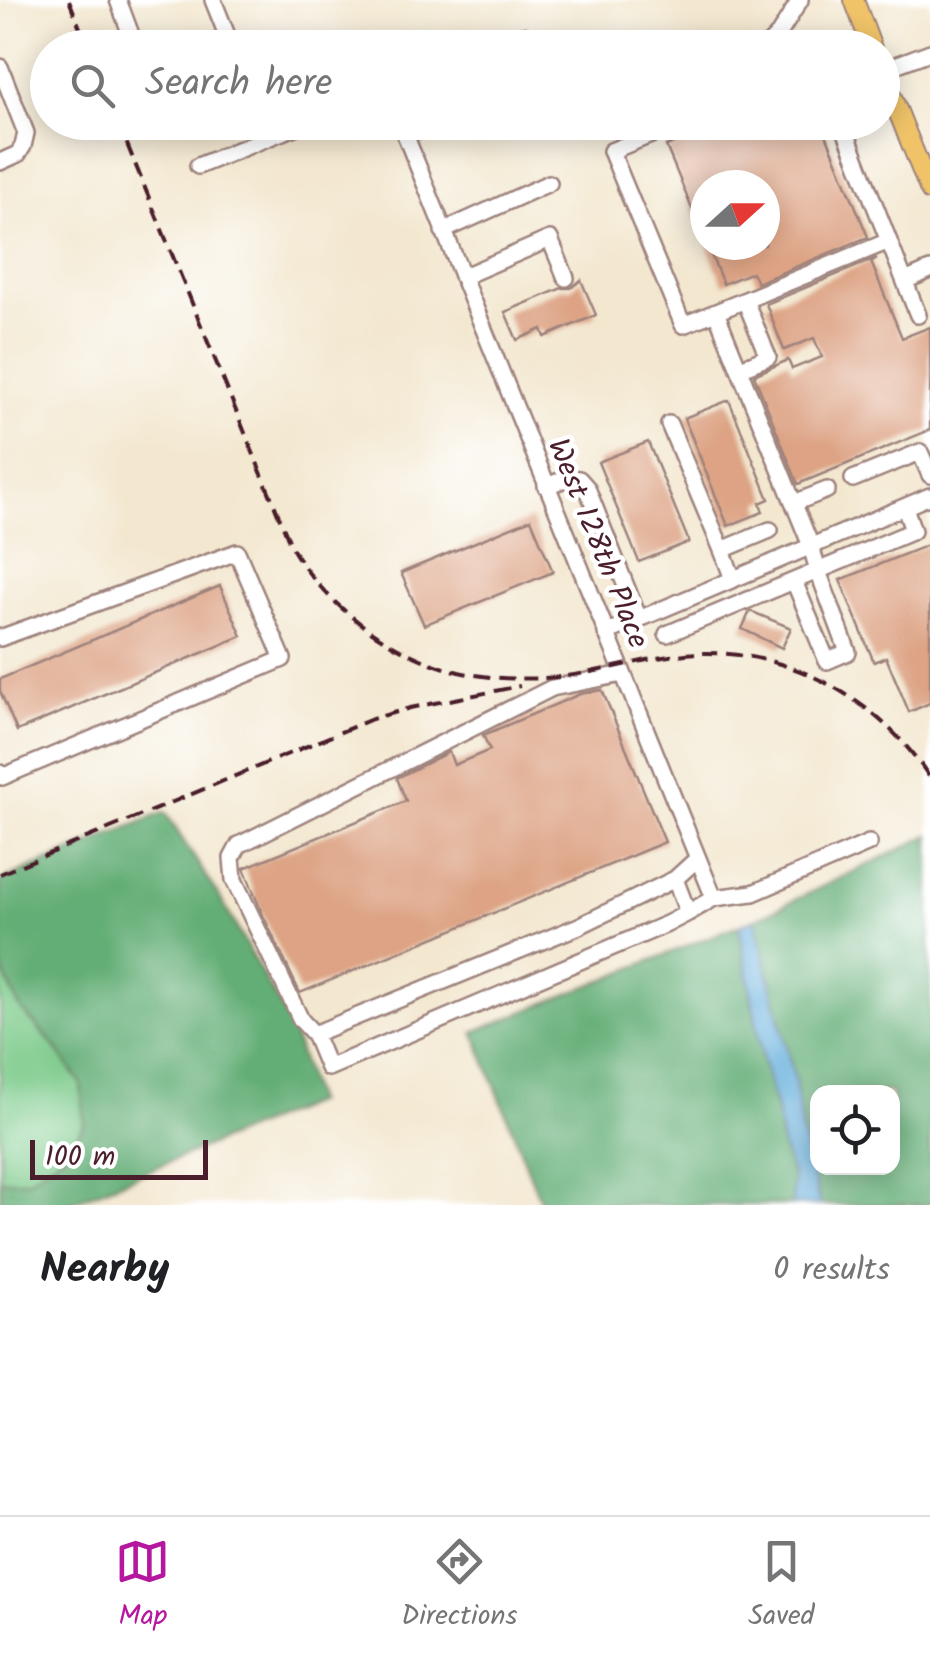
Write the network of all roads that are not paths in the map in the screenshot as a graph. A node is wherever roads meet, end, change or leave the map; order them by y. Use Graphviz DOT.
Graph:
graph roads {
  1 [pos="118,0"];
  2 [pos="213,0"];
  3 [pos="800,0"];
  4 [pos="854,0"];
  5 [pos="129,30"];
  6 [pos="225,30"];
  7 [pos="781,30"];
  8 [pos="864,30"];
  9 [pos="930,52"];
  10 [pos="900,64"];
  11 [pos="0,67"];
  12 [pos="900,116"];
  13 [pos="262,140"];
  14 [pos="406,140"];
  15 [pos="638,140"];
  16 [pos="849,140"];
  17 [pos="0,162"];
  18 [pos="198,166"];
  19 [pos="549,183"];
  20 [pos="930,192"];
  21 [pos="443,231"];
  22 [pos="889,241"];
  23 [pos="930,270"];
  24 [pos="462,278"];
  25 [pos="566,278"];
  26 [pos="905,281"];
  27 [pos="745,300"];
  28 [pos="716,312"];
  29 [pos="918,315"];
  30 [pos="739,370"];
  31 [pos="669,424"];
  32 [pos="930,474"];
  33 [pos="853,479"];
  34 [pos="546,486"];
  35 [pos="826,490"];
  36 [pos="930,496"];
  37 [pos="794,503"];
  38 [pos="905,506"];
  39 [pos="770,530"];
  40 [pos="812,546"];
  41 [pos="722,550"];
  42 [pos="818,572"];
  43 [pos="740,576"];
  44 [pos="794,582"];
  45 [pos="756,597"];
  46 [pos="639,619"];
  47 [pos="606,633"];
  48 [pos="668,634"];
  49 [pos="0,638"];
  50 [pos="623,674"];
  51 [pos="0,772"];
  52 [pos="869,843"];
  53 [pos="698,858"];
  54 [pos="675,880"];
  55 [pos="714,898"];
  56 [pos="688,913"];
  57 [pos="466,972"];
  58 [pos="479,1003"];
  59 [pos="314,1034"];
  1 -- 5 [label="street"];
  2 -- 6 [label="street"];
  3 -- 7 [label="street"];
  4 -- 8 [label="main road"];
  9 -- 10 [label="street"];
  11 -- 17 [label="street"];
  12 -- 20 [label="main road"];
  13 -- 18 [label="street"];
  14 -- 21 [label="street, West 128th Place"];
  15 -- 28 [label="street"];
  16 -- 22 [label="street"];
  19 -- 21 [label="street"];
  21 -- 24 [label="street, West 128th Place"];
  22 -- 26 [label="street"];
  22 -- 27 [label="street"];
  23 -- 26 [label="street"];
  24 -- 25 [label="street"];
  24 -- 34 [label="street, West 128th Place"];
  26 -- 29 [label="street"];
  27 -- 28 [label="street"];
  27 -- 30 [label="street"];
  28 -- 30 [label="street"];
  30 -- 37 [label="street"];
  31 -- 41 [label="street"];
  32 -- 33 [label="street"];
  34 -- 46 [label="street"];
  34 -- 47 [label="street, West 128th Place"];
  35 -- 37 [label="street"];
  36 -- 38 [label="street"];
  37 -- 40 [label="street"];
  38 -- 40 [label="street"];
  38 -- 42 [label="street"];
  39 -- 41 [label="street"];
  40 -- 42 [label="street"];
  40 -- 43 [label="street"];
  41 -- 43 [label="street"];
  42 -- 44 [label="street"];
  42 -- 44 [label="street"];
  43 -- 45 [label="street"];
  43 -- 46 [label="street"];
  44 -- 45 [label="street"];
  45 -- 48 [label="street"];
  46 -- 47 [label="street"];
  47 -- 50 [label="street, West 128th Place"];
  49 -- 51 [label="street"];
  50 -- 53 [label="street, West 128th Place"];
  50 -- 59 [label="street"];
  52 -- 55 [label="street"];
  53 -- 54 [label="street"];
  53 -- 55 [label="street, West 128th Place"];
  54 -- 56 [label="street"];
  54 -- 57 [label="street"];
  55 -- 56 [label="street"];
  56 -- 58 [label="street"];
  57 -- 58 [label="street"];
  57 -- 59 [label="street"];
  58 -- 59 [label="street"];
}
